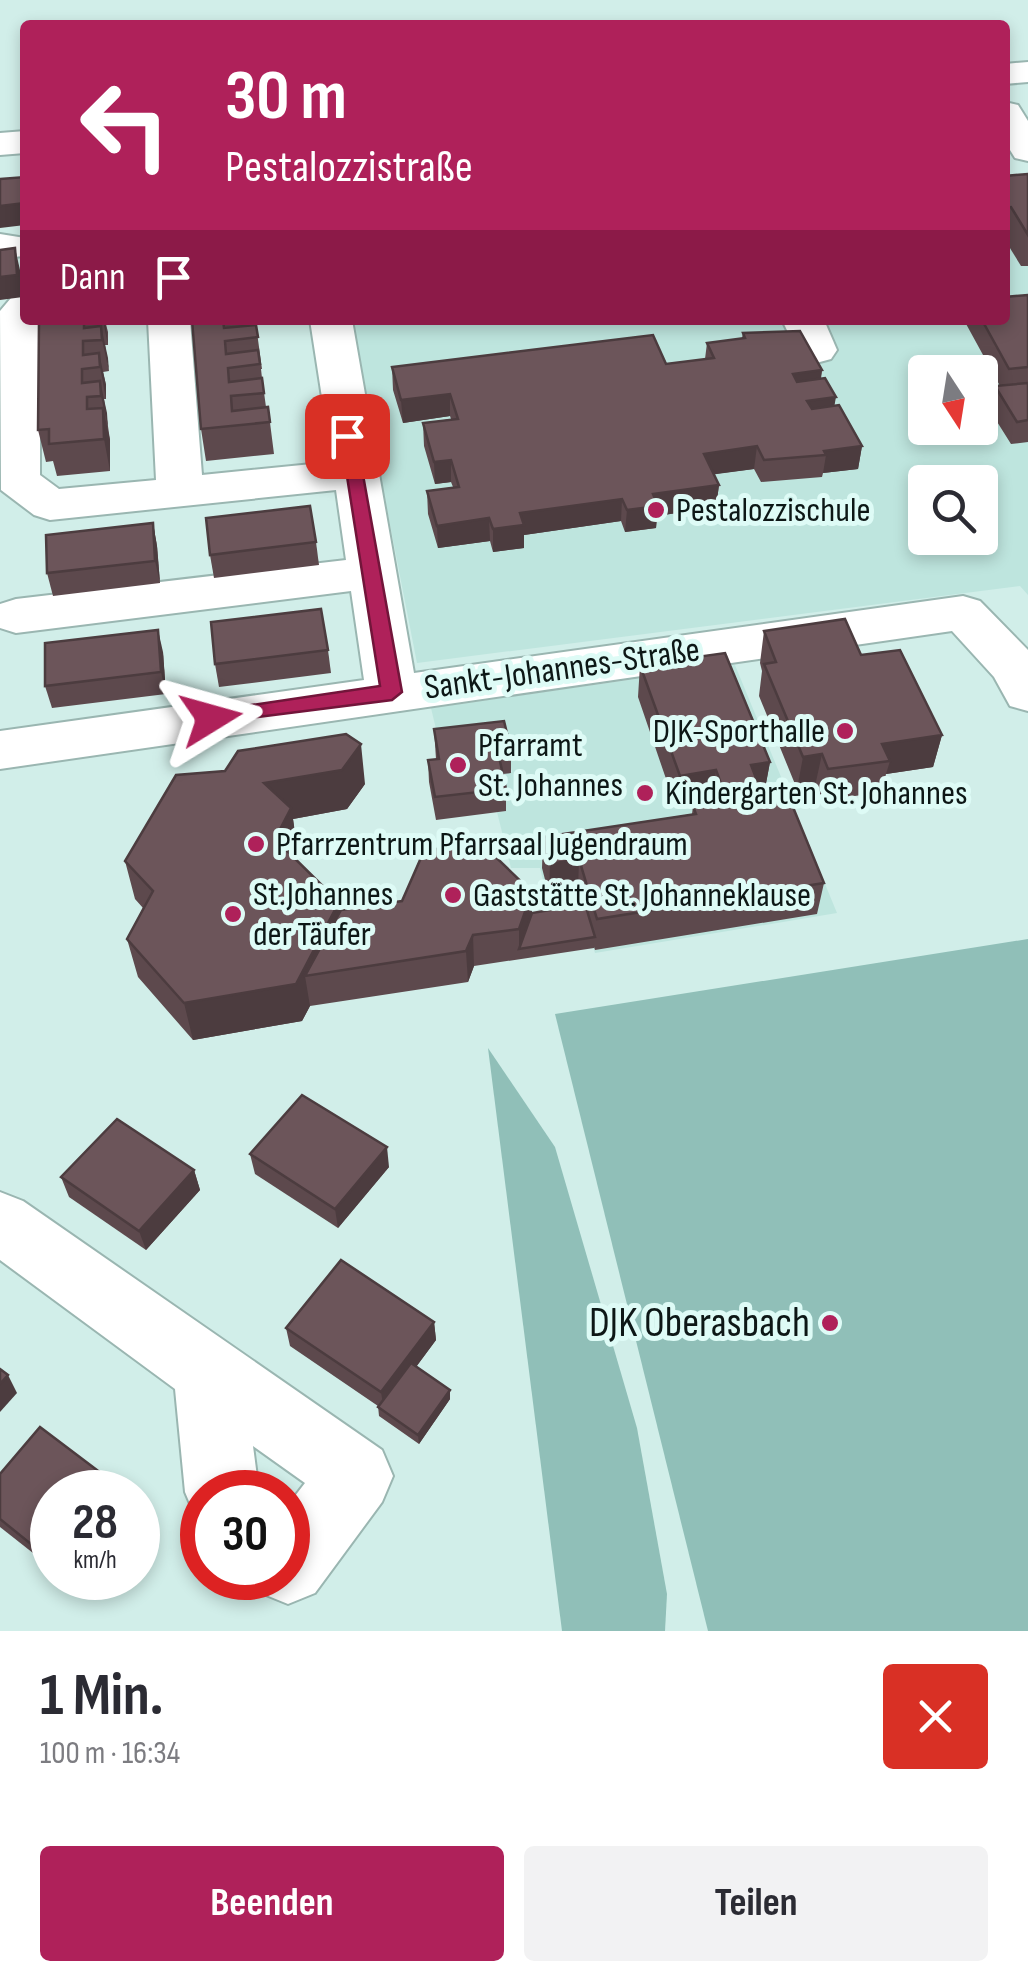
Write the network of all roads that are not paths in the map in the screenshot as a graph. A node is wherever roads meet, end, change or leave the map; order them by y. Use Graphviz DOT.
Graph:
graph roads {
  1 [pos="1010,130"];
  2 [pos="1023,171"];
  3 [pos="20,311"];
  4 [pos="169,325"];
  5 [pos="331,325"];
  6 [pos="352,474"];
  7 [pos="180,490"];
  8 [pos="369,573"];
  9 [pos="16,616"];
  10 [pos="392,692"];
  11 [pos="1028,693"];
  12 [pos="0,750"];
  13 [pos="0,1222"];
  14 [pos="210,1372"];
  15 [pos="220,1470"];
  16 [pos="310,1537"];
  1 -- 2 [label="street"];
  3 -- 7 [label="street"];
  4 -- 7 [label="street"];
  5 -- 6 [label="street"];
  6 -- 7 [label="street"];
  6 -- 8 [label="street"];
  8 -- 9 [label="street"];
  8 -- 10 [label="street"];
  10 -- 11 [label="street, Sankt-Johannes-Straße"];
  10 -- 12 [label="street, Sankt-Johannes-Straße"];
  13 -- 14 [label="street"];
  14 -- 15 [label="street"];
  14 -- 16 [label="street"];
}
